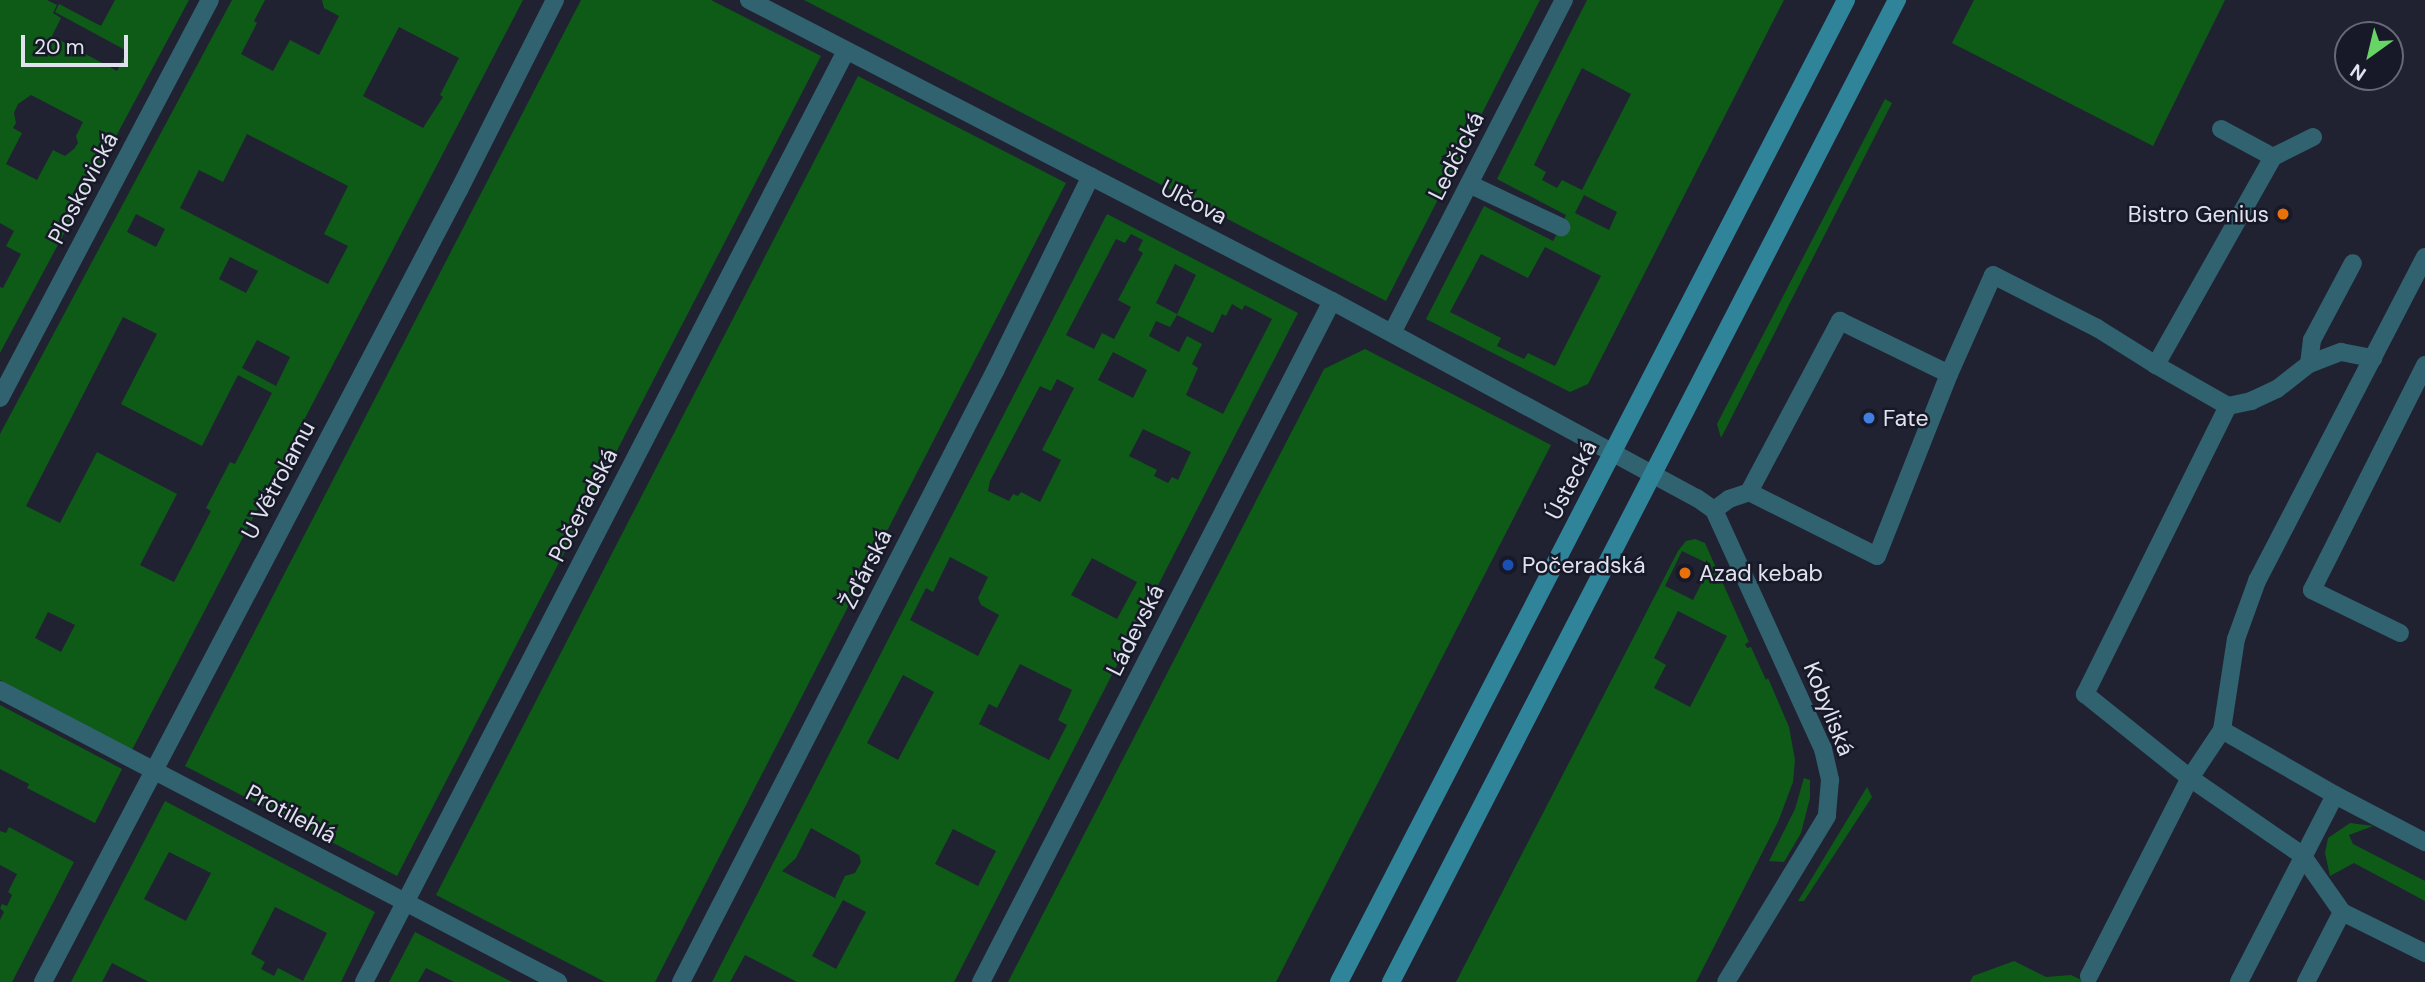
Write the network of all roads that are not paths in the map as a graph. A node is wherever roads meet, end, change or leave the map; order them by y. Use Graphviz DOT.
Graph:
graph roads {
  1 [pos="210,0"];
  2 [pos="555,0"];
  3 [pos="749,0"];
  4 [pos="1564,0"];
  5 [pos="1846,0"];
  6 [pos="1897,0"];
  7 [pos="846,51"];
  8 [pos="2221,129"];
  9 [pos="2313,137"];
  10 [pos="2273,157"];
  11 [pos="1091,176"];
  12 [pos="1469,184"];
  13 [pos="1561,227"];
  14 [pos="2425,257"];
  15 [pos="2353,263"];
  16 [pos="1332,301"];
  17 [pos="1392,333"];
  18 [pos="2373,358"];
  19 [pos="2309,364"];
  20 [pos="2156,365"];
  21 [pos="2425,365"];
  22 [pos="1950,374"];
  23 [pos="0,398"];
  24 [pos="2228,406"];
  25 [pos="1613,452"];
  26 [pos="1655,475"];
  27 [pos="1749,492"];
  28 [pos="1714,510"];
  29 [pos="2400,633"];
  30 [pos="0,690"];
  31 [pos="2222,730"];
  32 [pos="153,769"];
  33 [pos="2190,778"];
  34 [pos="2335,795"];
  35 [pos="2425,842"];
  36 [pos="2302,855"];
  37 [pos="406,901"];
  38 [pos="2342,912"];
  39 [pos="2425,953"];
  40 [pos="2088,976"];
  41 [pos="43,982"];
  42 [pos="364,982"];
  43 [pos="558,982"];
  44 [pos="681,982"];
  45 [pos="981,982"];
  46 [pos="1339,982"];
  47 [pos="1391,982"];
  48 [pos="1726,982"];
  49 [pos="2239,982"];
  50 [pos="2306,982"];
  1 -- 23 [label="street, Ploskovická"];
  2 -- 32 [label="street, U Větrolamu"];
  3 -- 7 [label="street, Ulčova"];
  4 -- 12 [label="street, Ledčická"];
  5 -- 25 [label="main road, Ústecká"];
  6 -- 26 [label="main road"];
  7 -- 11 [label="street, Ulčova"];
  7 -- 37 [label="street, Počeradská"];
  8 -- 10 [label="street"];
  9 -- 10 [label="street"];
  10 -- 20 [label="street"];
  11 -- 16 [label="street, Ulčova"];
  11 -- 44 [label="street, Žďárská"];
  12 -- 13 [label="street"];
  12 -- 17 [label="street, Ledčická"];
  14 -- 18 [label="street"];
  15 -- 19 [label="street"];
  16 -- 17 [label="street, Ulčova"];
  16 -- 45 [label="street, Ládevská"];
  17 -- 25 [label="street, Ulčova"];
  18 -- 19 [label="street"];
  18 -- 31 [label="street"];
  19 -- 24 [label="street"];
  20 -- 22 [label="street"];
  20 -- 24 [label="street"];
  21 -- 29 [label="street"];
  22 -- 27 [label="street"];
  22 -- 27 [label="street"];
  24 -- 33 [label="street"];
  25 -- 26 [label="street, Ulčova"];
  25 -- 46 [label="main road, Ústecká"];
  26 -- 28 [label="street"];
  26 -- 47 [label="main road"];
  27 -- 28 [label="street"];
  28 -- 48 [label="street, Kobyliská"];
  30 -- 32 [label="street, Protilehlá"];
  31 -- 33 [label="street"];
  31 -- 34 [label="street"];
  32 -- 37 [label="street, Protilehlá"];
  32 -- 41 [label="street, U Větrolamu"];
  33 -- 36 [label="street"];
  33 -- 40 [label="street"];
  34 -- 35 [label="street"];
  34 -- 36 [label="street"];
  36 -- 38 [label="street"];
  36 -- 49 [label="street"];
  37 -- 42 [label="street, Počeradská"];
  37 -- 43 [label="street, Protilehlá"];
  38 -- 39 [label="street"];
  38 -- 50 [label="street"];
}
